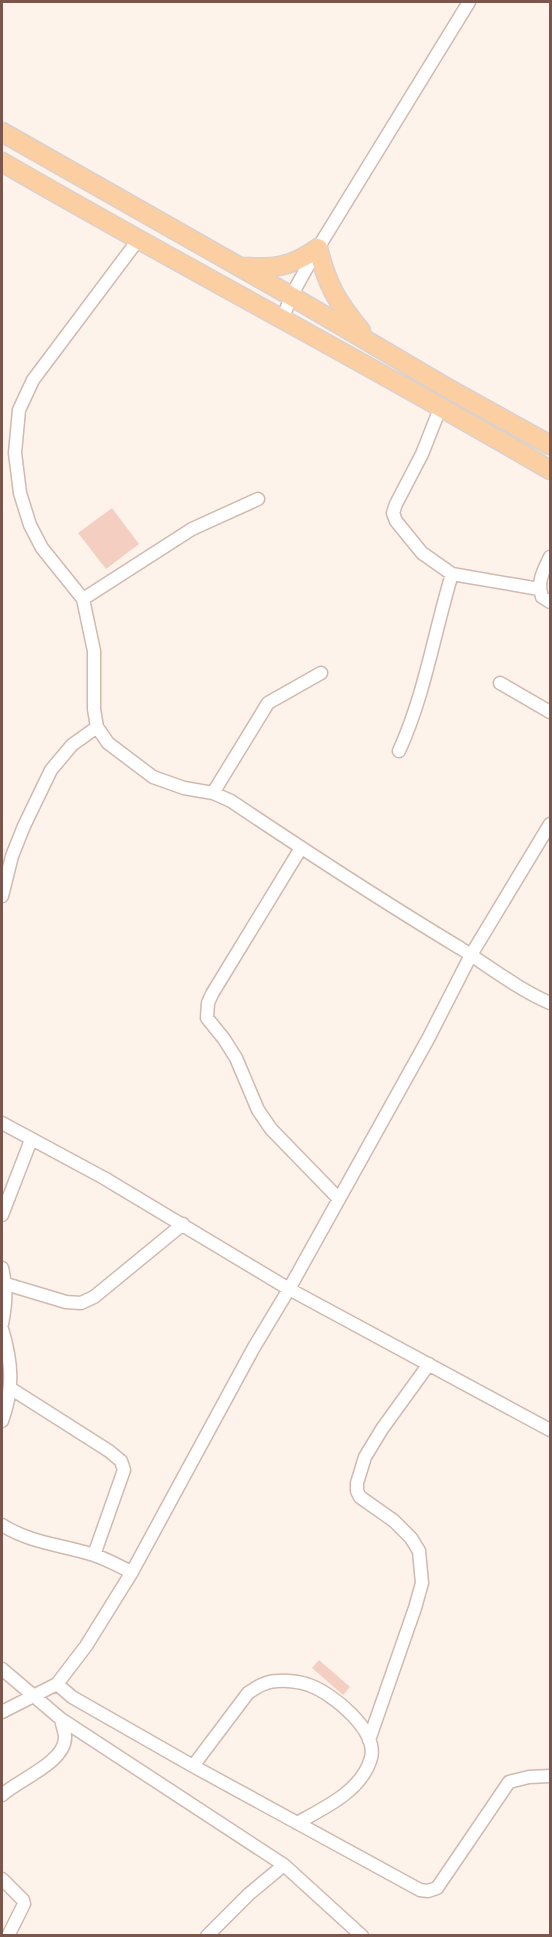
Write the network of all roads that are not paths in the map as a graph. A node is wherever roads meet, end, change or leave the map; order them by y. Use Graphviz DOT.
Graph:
graph roads {
  1 [pos="469,2"];
  2 [pos="2,132"];
  3 [pos="2,162"];
  4 [pos="138,240"];
  5 [pos="318,248"];
  6 [pos="240,266"];
  7 [pos="291,296"];
  8 [pos="283,318"];
  9 [pos="369,342"];
  10 [pos="441,406"];
  11 [pos="550,445"];
  12 [pos="550,470"];
  13 [pos="258,499"];
  14 [pos="550,557"];
  15 [pos="452,573"];
  16 [pos="539,589"];
  17 [pos="82,599"];
  18 [pos="550,602"];
  19 [pos="321,673"];
  20 [pos="500,683"];
  21 [pos="550,712"];
  22 [pos="97,727"];
  23 [pos="399,751"];
  24 [pos="213,793"];
  25 [pos="550,824"];
  26 [pos="301,848"];
  27 [pos="2,896"];
  28 [pos="471,955"];
  29 [pos="550,1003"];
  30 [pos="2,1123"];
  31 [pos="31,1140"];
  32 [pos="339,1198"];
  33 [pos="2,1215"];
  34 [pos="183,1224"];
  35 [pos="2,1268"];
  36 [pos="6,1284"];
  37 [pos="290,1289"];
  38 [pos="2,1324"];
  39 [pos="2,1329"];
  40 [pos="429,1364"];
  41 [pos="10,1388"];
  42 [pos="2,1421"];
  43 [pos="550,1430"];
  44 [pos="2,1525"];
  45 [pos="94,1555"];
  46 [pos="132,1572"];
  47 [pos="2,1669"];
  48 [pos="57,1684"];
  49 [pos="33,1694"];
  50 [pos="2,1712"];
  51 [pos="61,1719"];
  52 [pos="369,1740"];
  53 [pos="193,1766"];
  54 [pos="550,1776"];
  55 [pos="2,1795"];
  56 [pos="297,1823"];
  57 [pos="284,1865"];
  58 [pos="2,1879"];
  59 [pos="8,1935"];
  60 [pos="207,1935"];
  61 [pos="362,1935"];
  1 -- 5 [label="street"];
  2 -- 6 [label="main road"];
  3 -- 4 [label="main road"];
  4 -- 8 [label="main road"];
  4 -- 17 [label="street"];
  5 -- 6 [label="main road"];
  5 -- 7 [label="street"];
  5 -- 9 [label="main road"];
  6 -- 7 [label="main road"];
  7 -- 8 [label="street"];
  7 -- 9 [label="main road"];
  8 -- 10 [label="main road"];
  9 -- 11 [label="main road"];
  10 -- 12 [label="main road"];
  10 -- 15 [label="street"];
  13 -- 17 [label="street"];
  14 -- 16 [label="street"];
  15 -- 16 [label="street"];
  15 -- 23 [label="street"];
  16 -- 18 [label="street"];
  17 -- 22 [label="street"];
  19 -- 24 [label="street"];
  20 -- 21 [label="street"];
  22 -- 24 [label="street"];
  22 -- 27 [label="street"];
  24 -- 26 [label="street"];
  25 -- 28 [label="street"];
  26 -- 28 [label="street"];
  26 -- 32 [label="street"];
  28 -- 29 [label="street"];
  28 -- 32 [label="street"];
  30 -- 31 [label="street"];
  31 -- 33 [label="street"];
  31 -- 34 [label="street"];
  32 -- 37 [label="street"];
  34 -- 36 [label="street"];
  34 -- 37 [label="street"];
  35 -- 36 [label="street"];
  36 -- 38 [label="street"];
  37 -- 40 [label="street"];
  37 -- 46 [label="street"];
  39 -- 41 [label="street"];
  40 -- 43 [label="street"];
  40 -- 52 [label="street"];
  41 -- 42 [label="street"];
  41 -- 45 [label="street"];
  44 -- 45 [label="street"];
  45 -- 46 [label="street"];
  46 -- 48 [label="street"];
  47 -- 49 [label="street"];
  48 -- 49 [label="street"];
  48 -- 53 [label="street"];
  49 -- 50 [label="street"];
  49 -- 51 [label="street"];
  51 -- 55 [label="street"];
  51 -- 57 [label="street"];
  52 -- 53 [label="street"];
  52 -- 56 [label="street"];
  53 -- 56 [label="street"];
  54 -- 56 [label="street"];
  57 -- 60 [label="street"];
  57 -- 61 [label="street"];
  58 -- 59 [label="street"];
}
